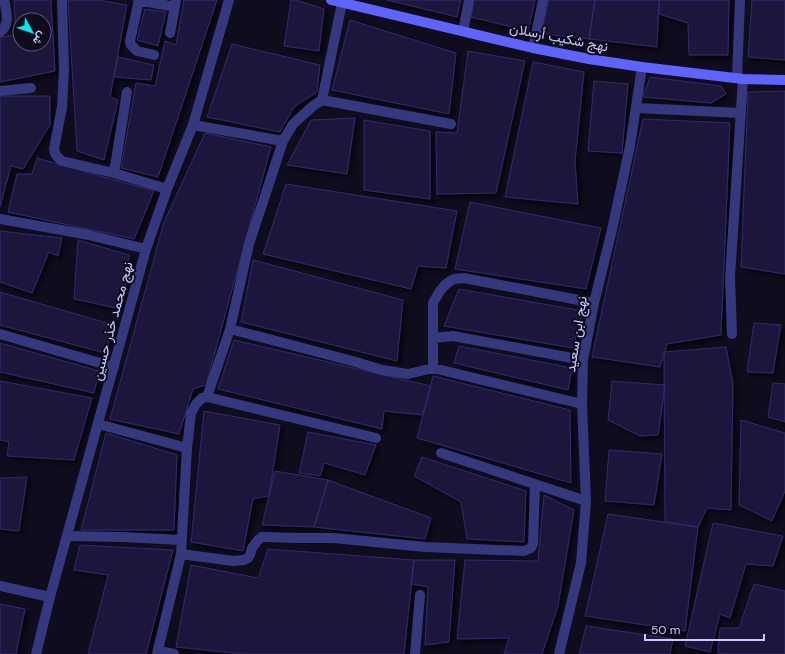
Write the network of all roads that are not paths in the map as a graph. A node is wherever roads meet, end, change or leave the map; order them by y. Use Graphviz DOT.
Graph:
graph roads {
  1 [pos="4,0"];
  2 [pos="62,0"];
  3 [pos="138,0"];
  4 [pos="229,0"];
  5 [pos="331,0"];
  6 [pos="470,0"];
  7 [pos="543,0"];
  8 [pos="740,0"];
  9 [pos="342,3"];
  10 [pos="176,4"];
  11 [pos="462,31"];
  12 [pos="0,32"];
  13 [pos="170,33"];
  14 [pos="533,48"];
  15 [pos="154,56"];
  16 [pos="642,67"];
  17 [pos="740,79"];
  18 [pos="785,80"];
  19 [pos="31,88"];
  20 [pos="0,91"];
  21 [pos="127,92"];
  22 [pos="322,100"];
  23 [pos="636,108"];
  24 [pos="740,113"];
  25 [pos="451,124"];
  26 [pos="193,125"];
  27 [pos="283,140"];
  28 [pos="114,173"];
  29 [pos="167,189"];
  30 [pos="0,219"];
  31 [pos="146,249"];
  32 [pos="594,303"];
  33 [pos="230,329"];
  34 [pos="0,334"];
  35 [pos="732,334"];
  36 [pos="433,338"];
  37 [pos="583,360"];
  38 [pos="114,367"];
  39 [pos="434,368"];
  40 [pos="207,397"];
  41 [pos="582,404"];
  42 [pos="98,424"];
  43 [pos="376,438"];
  44 [pos="187,448"];
  45 [pos="441,453"];
  46 [pos="535,484"];
  47 [pos="586,501"];
  48 [pos="68,536"];
  49 [pos="181,540"];
  50 [pos="181,554"];
  51 [pos="0,586"];
  52 [pos="420,595"];
  53 [pos="50,597"];
  54 [pos="158,652"];
  55 [pos="36,654"];
  56 [pos="174,654"];
  57 [pos="415,654"];
  58 [pos="559,654"];
  1 -- 12 [label="street"];
  2 -- 28 [label="street"];
  3 -- 10 [label="street"];
  3 -- 15 [label="street"];
  4 -- 26 [label="street, نهج محمد خذر حسين"];
  5 -- 9 [label="street, نهج شكيب أرسلان"];
  6 -- 11 [label="street"];
  7 -- 14 [label="street"];
  8 -- 17 [label="street"];
  9 -- 11 [label="street, نهج شكيب أرسلان"];
  9 -- 22 [label="street"];
  10 -- 13 [label="street"];
  11 -- 14 [label="street, نهج شكيب أرسلان"];
  14 -- 16 [label="street, نهج شكيب أرسلان"];
  16 -- 17 [label="street, نهج شكيب أرسلان"];
  16 -- 23 [label="street, نهج ابن سعيد"];
  17 -- 18 [label="street, نهج شكيب أرسلان"];
  17 -- 24 [label="street"];
  19 -- 20 [label="street"];
  21 -- 28 [label="street"];
  22 -- 25 [label="street"];
  22 -- 27 [label="street"];
  23 -- 24 [label="street"];
  23 -- 32 [label="street, نهج ابن سعيد"];
  24 -- 35 [label="street"];
  26 -- 27 [label="street"];
  26 -- 29 [label="street, نهج محمد خذر حسين"];
  27 -- 33 [label="street"];
  28 -- 29 [label="street"];
  29 -- 31 [label="street, نهج محمد خذر حسين"];
  30 -- 31 [label="street"];
  31 -- 38 [label="street, نهج محمد خذر حسين"];
  32 -- 36 [label="street"];
  32 -- 37 [label="street, نهج ابن سعيد"];
  33 -- 39 [label="street"];
  33 -- 40 [label="street"];
  34 -- 38 [label="street"];
  36 -- 37 [label="street"];
  36 -- 39 [label="street"];
  37 -- 41 [label="street, نهج ابن سعيد"];
  38 -- 42 [label="street, نهج محمد خذر حسين"];
  39 -- 41 [label="street"];
  40 -- 43 [label="street"];
  40 -- 44 [label="street"];
  41 -- 47 [label="street, نهج ابن سعيد"];
  42 -- 44 [label="street"];
  42 -- 48 [label="street, نهج محمد خذر حسين"];
  44 -- 49 [label="street"];
  45 -- 46 [label="street"];
  46 -- 47 [label="street"];
  46 -- 50 [label="street"];
  47 -- 58 [label="street, نهج ابن سعيد"];
  48 -- 49 [label="street"];
  48 -- 53 [label="street, نهج محمد خذر حسين"];
  49 -- 50 [label="street"];
  50 -- 54 [label="street"];
  51 -- 53 [label="street"];
  52 -- 57 [label="street"];
  53 -- 55 [label="street, نهج محمد خذر حسين"];
  54 -- 56 [label="street"];
}
